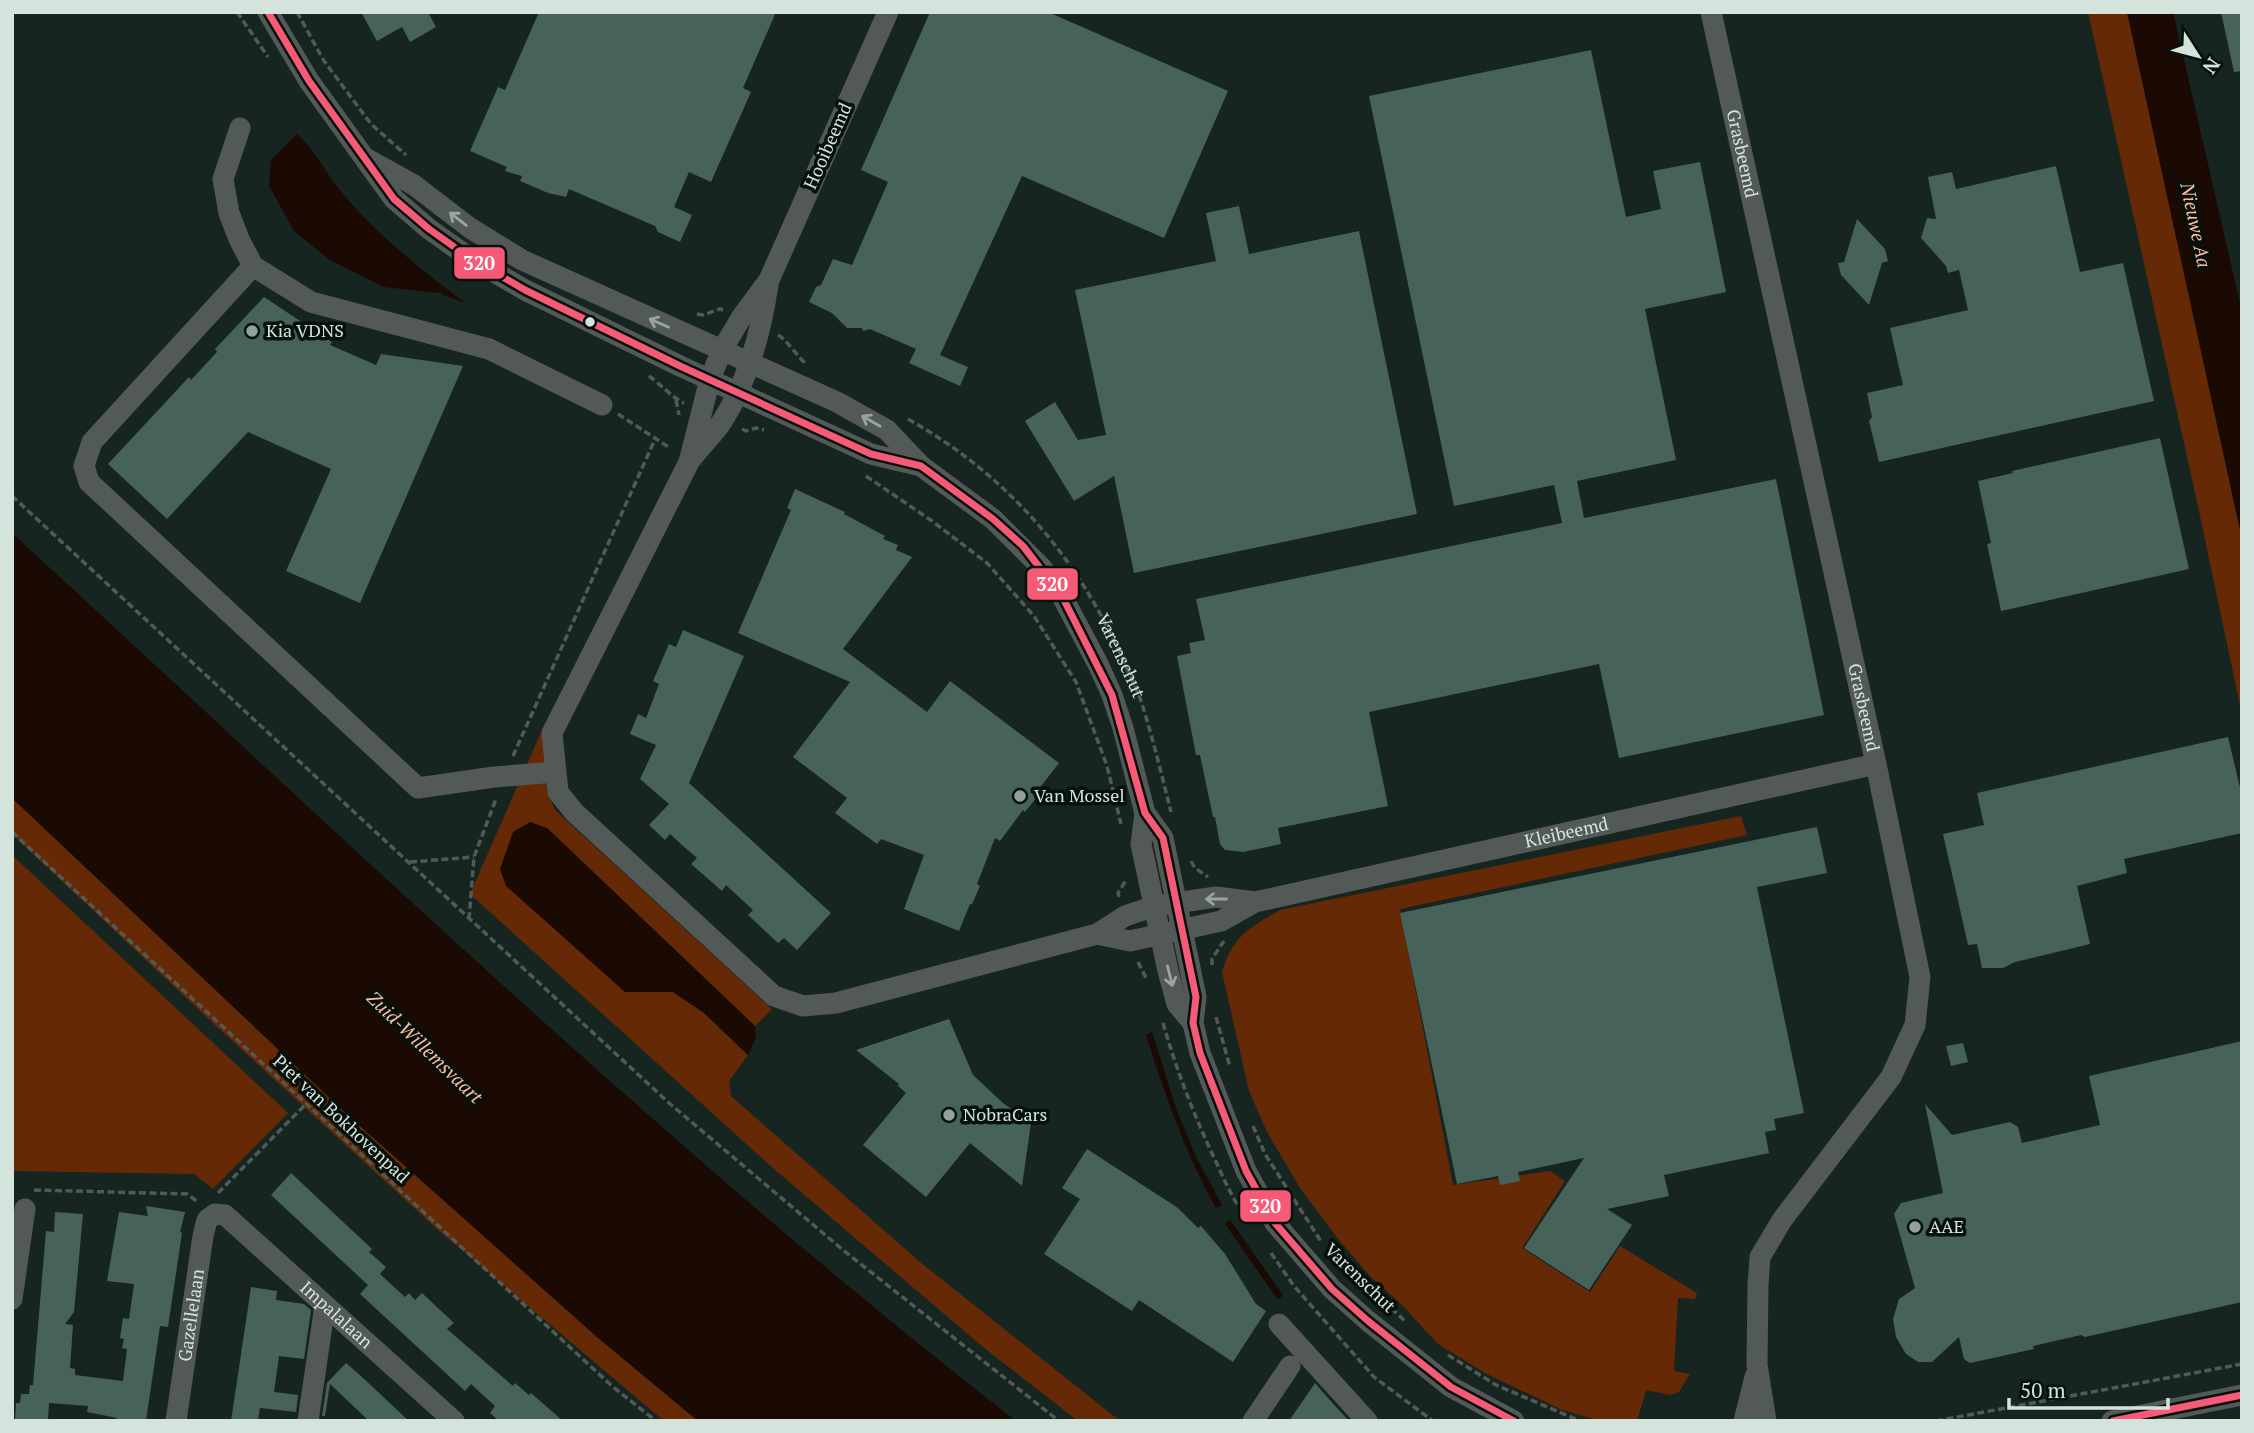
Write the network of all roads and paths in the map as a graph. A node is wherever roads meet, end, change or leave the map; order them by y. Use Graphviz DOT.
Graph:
graph roads {
  1 [pos="268,12"];
  2 [pos="297,12"];
  3 [pos="888,12"];
  4 [pos="1711,12"];
  5 [pos="240,128"];
  6 [pos="406,155"];
  7 [pos="367,159"];
  8 [pos="253,266"];
  9 [pos="769,280"];
  10 [pos="693,313"];
  11 [pos="741,318"];
  12 [pos="762,328"];
  13 [pos="722,350"];
  14 [pos="750,362"];
  15 [pos="808,366"];
  16 [pos="710,379"];
  17 [pos="669,390"];
  18 [pos="737,391"];
  19 [pos="602,404"];
  20 [pos="701,410"];
  21 [pos="898,414"];
  22 [pos="723,421"];
  23 [pos="768,430"];
  24 [pos="656,437"];
  25 [pos="689,462"];
  26 [pos="921,466"];
  27 [pos="863,474"];
  28 [pos="12,496"];
  29 [pos="1877,764"];
  30 [pos="556,772"];
  31 [pos="504,777"];
  32 [pos="1145,813"];
  33 [pos="1172,816"];
  34 [pos="1121,825"];
  35 [pos="12,832"];
  36 [pos="474,857"];
  37 [pos="1189,859"];
  38 [pos="408,862"];
  39 [pos="1127,878"];
  40 [pos="1216,897"];
  41 [pos="1176,902"];
  42 [pos="1255,902"];
  43 [pos="1155,906"];
  44 [pos="1125,916"];
  45 [pos="469,919"];
  46 [pos="1221,921"];
  47 [pos="1182,929"];
  48 [pos="1160,933"];
  49 [pos="1097,934"];
  50 [pos="1130,941"];
  51 [pos="1211,969"];
  52 [pos="1151,987"];
  53 [pos="1214,1009"];
  54 [pos="1163,1023"];
  55 [pos="1193,1023"];
  56 [pos="1230,1068"];
  57 [pos="305,1105"];
  58 [pos="1249,1117"];
  59 [pos="26,1199"];
  60 [pos="215,1214"];
  61 [pos="1254,1230"];
  62 [pos="1270,1252"];
  63 [pos="12,1299"];
  64 [pos="325,1305"];
  65 [pos="1279,1324"];
  66 [pos="1416,1330"];
  67 [pos="1446,1354"];
  68 [pos="2242,1364"];
  69 [pos="1758,1365"];
  70 [pos="1290,1366"];
  71 [pos="2242,1395"];
  72 [pos="2187,1413"];
  73 [pos="176,1421"];
  74 [pos="308,1421"];
  75 [pos="454,1421"];
  76 [pos="656,1421"];
  77 [pos="1059,1421"];
  78 [pos="1253,1421"];
  79 [pos="1367,1421"];
  80 [pos="1433,1421"];
  81 [pos="1514,1421"];
  82 [pos="1580,1421"];
  83 [pos="1744,1421"];
  84 [pos="1766,1421"];
  85 [pos="1936,1421"];
  86 [pos="2112,1421"];
  1 -- 7 [label="street, Varenschut"];
  2 -- 6 [label="path"];
  3 -- 9 [label="street, Hooibeemd"];
  4 -- 29 [label="street, Grasbeemd"];
  5 -- 8 [label="street"];
  13 -- 7 [label="street, Varenschut, one-way"];
  7 -- 16 [label="street, Varenschut"];
  8 -- 19 [label="street"];
  8 -- 31 [label="street"];
  9 -- 11 [label="street, Hooibeemd"];
  9 -- 12 [label="street, Hooibeemd"];
  10 -- 11 [label="path"];
  11 -- 13 [label="street, Hooibeemd"];
  12 -- 14 [label="street, Hooibeemd"];
  12 -- 15 [label="path"];
  13 -- 14 [label="street, Varenschut"];
  13 -- 16 [label="street, Hooibeemd"];
  14 -- 18 [label="street, Hooibeemd"];
  26 -- 14 [label="street, Varenschut, one-way"];
  16 -- 18 [label="street, Varenschut"];
  16 -- 20 [label="street"];
  17 -- 20 [label="path"];
  18 -- 22 [label="street"];
  18 -- 26 [label="street, Varenschut"];
  19 -- 24 [label="path"];
  20 -- 25 [label="street"];
  21 -- 33 [label="path, Varenschut"];
  22 -- 23 [label="path"];
  22 -- 25 [label="street"];
  24 -- 25 [label="path"];
  24 -- 31 [label="path"];
  25 -- 30 [label="street"];
  26 -- 32 [label="street, Varenschut"];
  27 -- 34 [label="path"];
  28 -- 38 [label="path"];
  29 -- 42 [label="street, Kleibeemd"];
  29 -- 69 [label="street, Grasbeemd"];
  30 -- 31 [label="street"];
  30 -- 49 [label="street"];
  31 -- 36 [label="path"];
  32 -- 41 [label="street, Varenschut"];
  32 -- 43 [label="street, Varenschut"];
  35 -- 57 [label="path, Piet van Bokhovenpad"];
  36 -- 38 [label="path"];
  36 -- 45 [label="path"];
  37 -- 40 [label="path"];
  38 -- 45 [label="path"];
  39 -- 44 [label="path"];
  40 -- 41 [label="street, Kleibeemd, one-way"];
  40 -- 42 [label="street, Kleibeemd"];
  41 -- 43 [label="street, Kleibeemd"];
  41 -- 47 [label="street, Varenschut"];
  42 -- 46 [label="street, Kleibeemd"];
  43 -- 44 [label="street"];
  43 -- 48 [label="street, Varenschut"];
  44 -- 49 [label="street"];
  45 -- 77 [label="path"];
  46 -- 47 [label="street, Kleibeemd"];
  46 -- 51 [label="path"];
  47 -- 48 [label="street, Kleibeemd"];
  47 -- 55 [label="street, Varenschut"];
  48 -- 50 [label="street"];
  48 -- 55 [label="street, Varenschut, one-way"];
  49 -- 50 [label="street"];
  50 -- 52 [label="path"];
  53 -- 56 [label="path"];
  54 -- 61 [label="path"];
  55 -- 81 [label="street, Varenschut"];
  57 -- 60 [label="path"];
  57 -- 76 [label="path, Piet van Bokhovenpad"];
  58 -- 66 [label="path, Varenschut"];
  59 -- 60 [label="path"];
  59 -- 63 [label="street"];
  60 -- 64 [label="street, Impalalaan"];
  60 -- 73 [label="street, Gazellelaan"];
  62 -- 80 [label="path"];
  64 -- 74 [label="street"];
  64 -- 75 [label="street, Impalalaan"];
  65 -- 79 [label="street"];
  67 -- 82 [label="path"];
  68 -- 85 [label="path"];
  69 -- 83 [label="street, Grasbeemd"];
  69 -- 84 [label="street, Grasbeemd"];
  70 -- 78 [label="street"];
  71 -- 72 [label="street"];
  72 -- 86 [label="street"];
}
